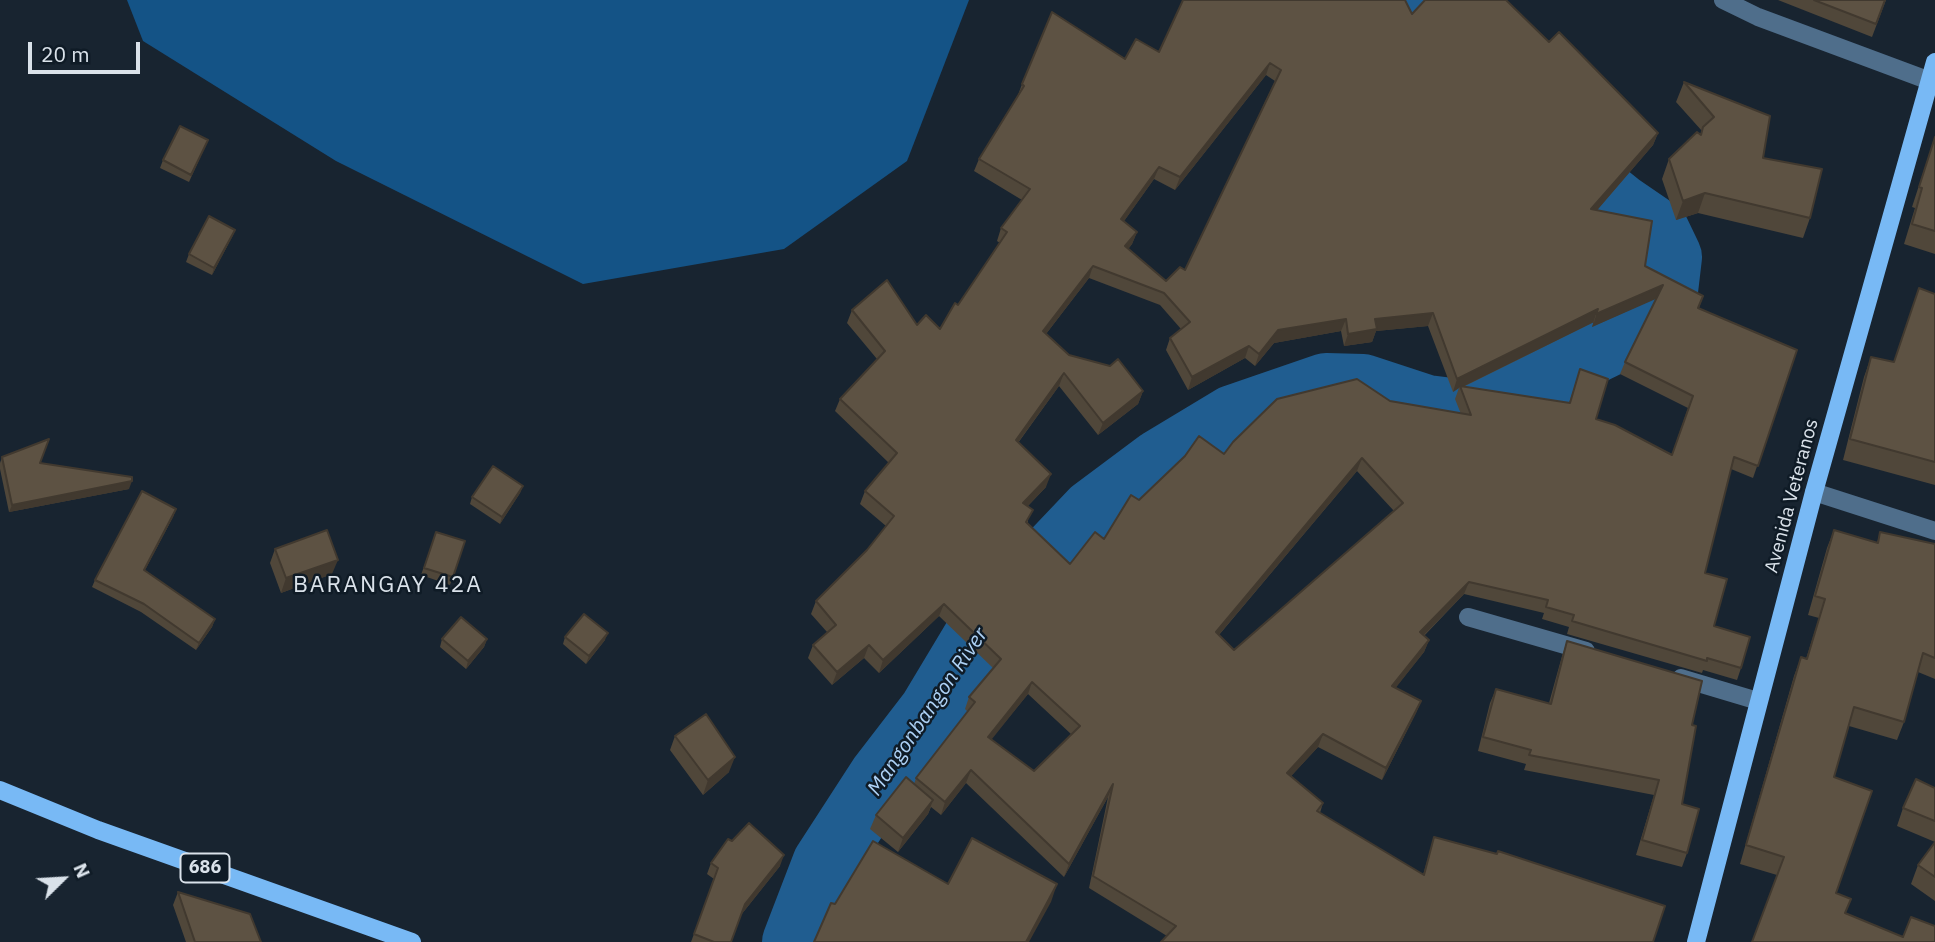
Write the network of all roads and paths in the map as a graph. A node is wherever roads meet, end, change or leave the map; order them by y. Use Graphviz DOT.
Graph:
graph roads {
  1 [pos="1723,0"];
  2 [pos="1935,62"];
  3 [pos="1930,80"];
  4 [pos="1814,492"];
  5 [pos="1935,531"];
  6 [pos="1468,617"];
  7 [pos="1601,656"];
  8 [pos="1667,674"];
  9 [pos="1758,701"];
  10 [pos="0,790"];
  11 [pos="412,942"];
  12 [pos="1696,942"];
  1 -- 3 [label="street"];
  2 -- 3 [label="main road, Avenida Veteranos"];
  3 -- 4 [label="main road, Avenida Veteranos"];
  4 -- 5 [label="street"];
  4 -- 9 [label="main road, Avenida Veteranos"];
  6 -- 7 [label="street"];
  8 -- 9 [label="street"];
  9 -- 12 [label="main road, Avenida Veteranos"];
  10 -- 11 [label="main road, 686"];
}
